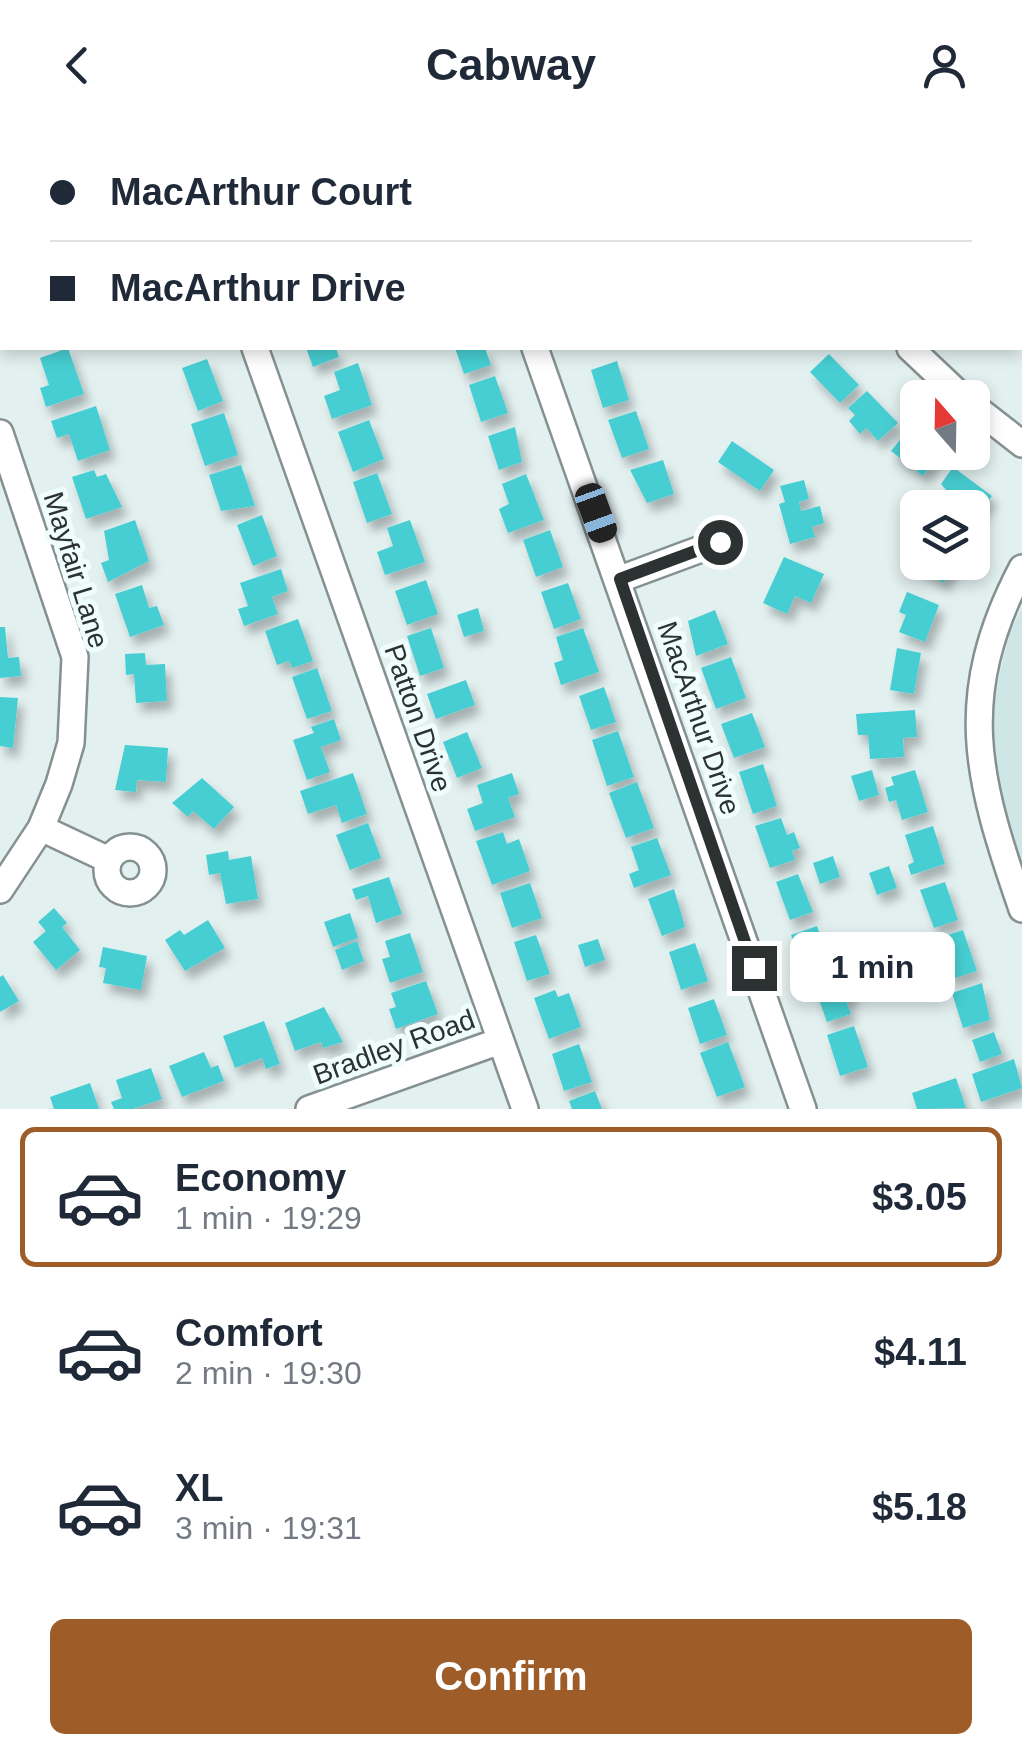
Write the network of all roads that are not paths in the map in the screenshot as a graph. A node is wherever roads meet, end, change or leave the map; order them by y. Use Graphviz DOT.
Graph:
graph roads {
  1 [pos="256,350"];
  2 [pos="536,350"];
  3 [pos="912,350"];
  4 [pos="944,380"];
  5 [pos="990,419"];
  6 [pos="0,433"];
  7 [pos="1022,444"];
  8 [pos="720,542"];
  9 [pos="1022,568"];
  10 [pos="620,579"];
  11 [pos="41,828"];
  12 [pos="109,860"];
  13 [pos="0,890"];
  14 [pos="1022,909"];
  15 [pos="500,1041"];
  16 [pos="309,1109"];
  17 [pos="524,1109"];
  18 [pos="804,1109"];
  1 -- 15 [label="street, Patton Drive"];
  2 -- 10 [label="street, MacArthur Drive"];
  3 -- 4 [label="street"];
  5 -- 7 [label="street"];
  6 -- 11 [label="street, Mayfair Lane"];
  8 -- 10 [label="street"];
  9 -- 14 [label="street"];
  10 -- 18 [label="street, MacArthur Drive"];
  11 -- 12 [label="street"];
  11 -- 13 [label="street, Mayfair Lane"];
  15 -- 16 [label="street, Bradley Road"];
  15 -- 17 [label="street, Patton Drive"];
}
